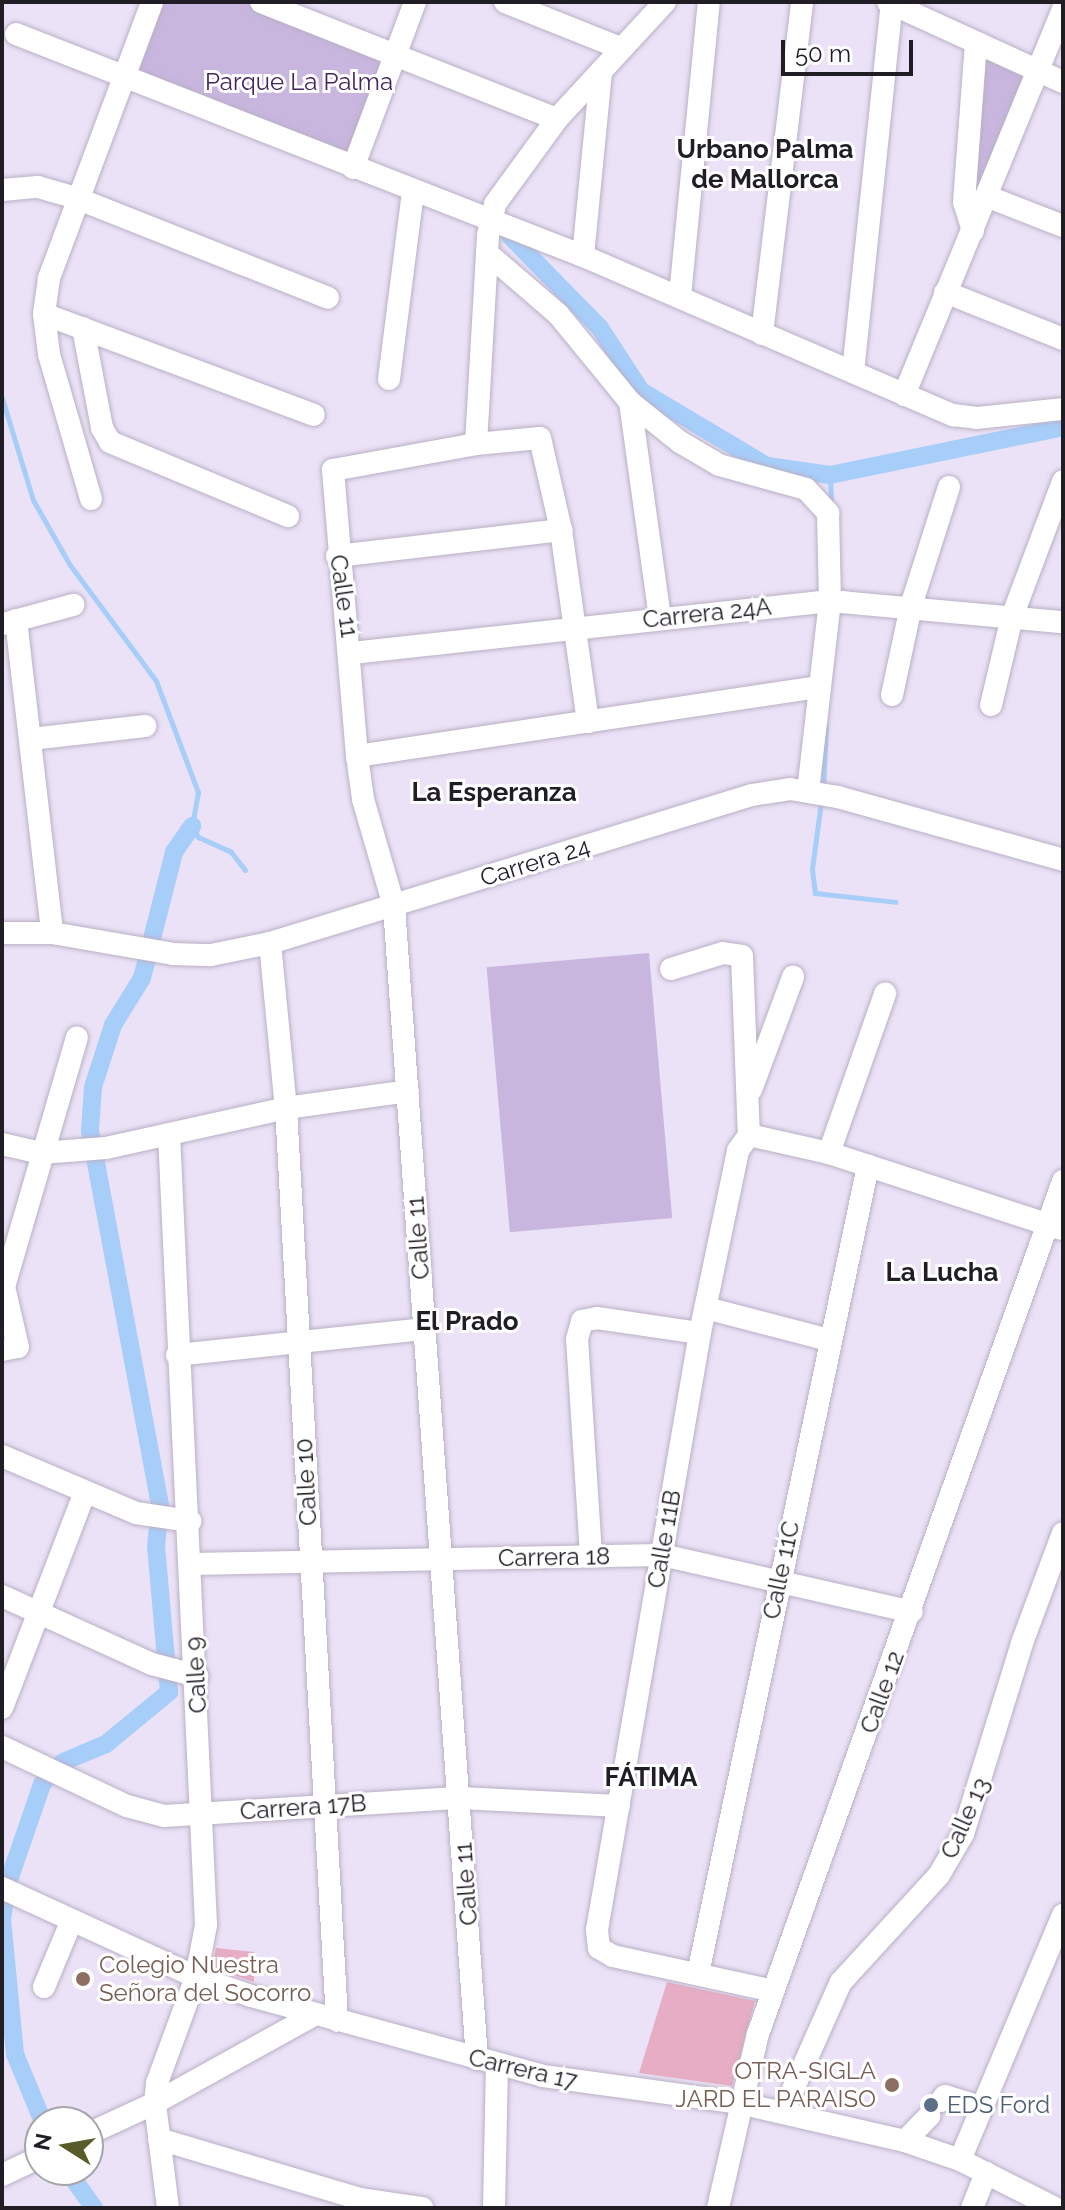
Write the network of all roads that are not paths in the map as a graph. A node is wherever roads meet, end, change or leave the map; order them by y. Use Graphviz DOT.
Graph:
graph roads {
  1 [pos="152,2"];
  2 [pos="261,2"];
  3 [pos="415,2"];
  4 [pos="505,2"];
  5 [pos="665,2"];
  6 [pos="709,2"];
  7 [pos="802,2"];
  8 [pos="890,3"];
  9 [pos="1063,9"];
  10 [pos="16,34"];
  11 [pos="976,44"];
  12 [pos="620,48"];
  13 [pos="396,55"];
  14 [pos="601,71"];
  15 [pos="1038,72"];
  16 [pos="123,76"];
  17 [pos="1063,82"];
  18 [pos="557,119"];
  19 [pos="353,168"];
  20 [pos="2,190"];
  21 [pos="413,192"];
  22 [pos="986,196"];
  23 [pos="76,198"];
  24 [pos="490,220"];
  25 [pos="1063,226"];
  26 [pos="973,231"];
  27 [pos="487,253"];
  28 [pos="583,256"];
  29 [pos="945,292"];
  30 [pos="680,296"];
  31 [pos="328,298"];
  32 [pos="44,314"];
  33 [pos="83,328"];
  34 [pos="762,334"];
  35 [pos="1063,339"];
  36 [pos="853,372"];
  37 [pos="389,379"];
  38 [pos="904,395"];
  39 [pos="630,402"];
  40 [pos="1063,409"];
  41 [pos="314,415"];
  42 [pos="476,444"];
  43 [pos="1063,481"];
  44 [pos="949,487"];
  45 [pos="91,499"];
  46 [pos="288,516"];
  47 [pos="561,530"];
  48 [pos="337,556"];
  49 [pos="830,601"];
  50 [pos="73,605"];
  51 [pos="911,606"];
  52 [pos="660,617"];
  53 [pos="1012,617"];
  54 [pos="9,622"];
  55 [pos="1063,622"];
  56 [pos="575,628"];
  57 [pos="352,653"];
  58 [pos="820,687"];
  59 [pos="892,695"];
  60 [pos="991,705"];
  61 [pos="588,722"];
  62 [pos="145,726"];
  63 [pos="31,739"];
  64 [pos="357,756"];
  65 [pos="821,793"];
  66 [pos="1063,860"];
  67 [pos="394,906"];
  68 [pos="2,933"];
  69 [pos="52,933"];
  70 [pos="270,943"];
  71 [pos="671,969"];
  72 [pos="793,977"];
  73 [pos="885,994"];
  74 [pos="77,1037"];
  75 [pos="408,1091"];
  76 [pos="748,1098"];
  77 [pos="286,1108"];
  78 [pos="169,1134"];
  79 [pos="749,1135"];
  80 [pos="2,1144"];
  81 [pos="41,1153"];
  82 [pos="829,1153"];
  83 [pos="868,1166"];
  84 [pos="1063,1181"];
  85 [pos="1055,1228"];
  86 [pos="3,1288"];
  87 [pos="706,1308"];
  88 [pos="424,1329"];
  89 [pos="700,1333"];
  90 [pos="829,1340"];
  91 [pos="297,1341"];
  92 [pos="10,1348"];
  93 [pos="177,1355"];
  94 [pos="2,1456"];
  95 [pos="85,1492"];
  96 [pos="190,1521"];
  97 [pos="1063,1533"];
  98 [pos="591,1555"];
  99 [pos="662,1555"];
  100 [pos="440,1559"];
  101 [pos="190,1564"];
  102 [pos="311,1565"];
  103 [pos="779,1580"];
  104 [pos="2,1596"];
  105 [pos="912,1612"];
  106 [pos="39,1614"];
  107 [pos="187,1674"];
  108 [pos="2,1708"];
  109 [pos="2,1747"];
  110 [pos="461,1798"];
  111 [pos="329,1803"];
  112 [pos="619,1806"];
  113 [pos="201,1815"];
  114 [pos="11,1893"];
  115 [pos="1063,1915"];
  116 [pos="71,1922"];
  117 [pos="698,1974"];
  118 [pos="196,1977"];
  119 [pos="44,1987"];
  120 [pos="773,1991"];
  121 [pos="314,2015"];
  122 [pos="337,2021"];
  123 [pos="487,2062"];
  124 [pos="155,2103"];
  125 [pos="739,2103"];
  126 [pos="982,2107"];
  127 [pos="783,2112"];
  128 [pos="104,2127"];
  129 [pos="159,2139"];
  130 [pos="905,2141"];
  131 [pos="960,2160"];
  132 [pos="24,2164"];
  133 [pos="986,2173"];
  134 [pos="2,2175"];
  135 [pos="1053,2207"];
  136 [pos="168,2208"];
  137 [pos="422,2208"];
  138 [pos="494,2208"];
  139 [pos="718,2208"];
  140 [pos="972,2208"];
  1 -- 16 [label="street"];
  2 -- 13 [label="street"];
  3 -- 13 [label="street"];
  4 -- 12 [label="street"];
  5 -- 12 [label="street"];
  6 -- 30 [label="street"];
  7 -- 34 [label="street"];
  8 -- 11 [label="street"];
  8 -- 36 [label="street"];
  9 -- 15 [label="street"];
  10 -- 16 [label="street"];
  11 -- 15 [label="street"];
  11 -- 26 [label="street"];
  12 -- 14 [label="street"];
  13 -- 18 [label="street"];
  13 -- 19 [label="street"];
  14 -- 18 [label="street"];
  14 -- 28 [label="street"];
  15 -- 17 [label="street"];
  15 -- 22 [label="street"];
  16 -- 19 [label="street"];
  16 -- 23 [label="street"];
  18 -- 24 [label="street"];
  19 -- 21 [label="street"];
  20 -- 23 [label="street"];
  21 -- 24 [label="street"];
  21 -- 37 [label="street"];
  22 -- 25 [label="street"];
  22 -- 26 [label="street"];
  23 -- 31 [label="street"];
  23 -- 32 [label="street"];
  24 -- 27 [label="street"];
  24 -- 28 [label="street"];
  26 -- 29 [label="street"];
  27 -- 39 [label="street"];
  27 -- 42 [label="street"];
  28 -- 30 [label="street"];
  29 -- 35 [label="street"];
  29 -- 38 [label="street"];
  30 -- 34 [label="street"];
  32 -- 33 [label="street"];
  32 -- 45 [label="street"];
  33 -- 41 [label="street"];
  33 -- 46 [label="street"];
  34 -- 36 [label="street"];
  36 -- 38 [label="street"];
  38 -- 40 [label="street"];
  39 -- 49 [label="street"];
  39 -- 52 [label="street"];
  42 -- 47 [label="street"];
  42 -- 48 [label="street, Calle 11"];
  43 -- 53 [label="street"];
  44 -- 51 [label="street"];
  47 -- 48 [label="street"];
  47 -- 56 [label="street"];
  48 -- 57 [label="street, Calle 11"];
  49 -- 51 [label="street, Carrera 24A"];
  49 -- 52 [label="street, Carrera 24A"];
  49 -- 58 [label="street"];
  50 -- 54 [label="street"];
  51 -- 53 [label="street, Carrera 24A"];
  51 -- 59 [label="street"];
  52 -- 56 [label="street, Carrera 24A"];
  53 -- 55 [label="street, Carrera 24A"];
  53 -- 60 [label="street"];
  54 -- 63 [label="street"];
  56 -- 57 [label="street, Carrera 24A"];
  56 -- 61 [label="street"];
  57 -- 64 [label="street, Calle 11"];
  58 -- 61 [label="street"];
  58 -- 65 [label="street"];
  61 -- 64 [label="street"];
  62 -- 63 [label="street"];
  63 -- 69 [label="street"];
  64 -- 67 [label="street, Calle 11"];
  65 -- 66 [label="street, Carrera 24"];
  65 -- 67 [label="street, Carrera 24"];
  67 -- 70 [label="street, Carrera 24"];
  67 -- 75 [label="street, Calle 11"];
  68 -- 69 [label="street, Carrera 24"];
  69 -- 70 [label="street, Carrera 24"];
  70 -- 77 [label="street, Calle 10"];
  71 -- 76 [label="street"];
  72 -- 76 [label="street"];
  73 -- 82 [label="street"];
  74 -- 81 [label="street"];
  75 -- 77 [label="street"];
  75 -- 88 [label="street, Calle 11"];
  76 -- 79 [label="street"];
  77 -- 78 [label="street"];
  77 -- 91 [label="street, Calle 10"];
  78 -- 81 [label="street"];
  78 -- 93 [label="street, Calle 9"];
  79 -- 82 [label="street"];
  79 -- 87 [label="street, Calle 11B"];
  80 -- 81 [label="street"];
  81 -- 86 [label="street"];
  82 -- 83 [label="street"];
  83 -- 85 [label="street"];
  83 -- 90 [label="street, Calle 11C"];
  84 -- 85 [label="street, Calle 12"];
  85 -- 105 [label="street, Calle 12"];
  86 -- 92 [label="street"];
  87 -- 89 [label="street, Calle 11B"];
  87 -- 90 [label="street"];
  88 -- 91 [label="street"];
  88 -- 100 [label="street, Calle 11"];
  89 -- 98 [label="street"];
  89 -- 99 [label="street, Calle 11B"];
  90 -- 103 [label="street, Calle 11C"];
  91 -- 93 [label="street"];
  91 -- 102 [label="street, Calle 10"];
  93 -- 96 [label="street, Calle 9"];
  94 -- 95 [label="street"];
  95 -- 96 [label="street"];
  95 -- 106 [label="street"];
  96 -- 101 [label="street, Calle 9"];
  97 -- 127 [label="street, Calle 13"];
  98 -- 99 [label="street, Carrera 18"];
  98 -- 100 [label="street, Carrera 18"];
  99 -- 103 [label="street, Carrera 18"];
  99 -- 112 [label="street, Calle 11B"];
  100 -- 102 [label="street, Carrera 18"];
  100 -- 110 [label="street, Calle 11"];
  101 -- 102 [label="street, Carrera 18"];
  101 -- 107 [label="street, Calle 9"];
  102 -- 111 [label="street, Calle 10"];
  103 -- 105 [label="street, Carrera 18"];
  103 -- 117 [label="street, Calle 11C"];
  104 -- 106 [label="street"];
  105 -- 120 [label="street, Calle 12"];
  106 -- 107 [label="street"];
  106 -- 108 [label="street"];
  107 -- 113 [label="street, Calle 9"];
  109 -- 113 [label="street, Carrera 17B"];
  110 -- 111 [label="street, Carrera 17B"];
  110 -- 112 [label="street, Carrera 17B"];
  110 -- 123 [label="street, Calle 11"];
  111 -- 113 [label="street, Carrera 17B"];
  111 -- 122 [label="street, Calle 10"];
  112 -- 117 [label="street, Calle 11B"];
  113 -- 118 [label="street, Calle 9"];
  114 -- 116 [label="street, Carrera 17"];
  115 -- 126 [label="street"];
  116 -- 118 [label="street, Carrera 17"];
  116 -- 119 [label="street"];
  117 -- 120 [label="street"];
  118 -- 121 [label="street, Carrera 17"];
  118 -- 124 [label="street, Calle 9"];
  120 -- 125 [label="street, Calle 12"];
  121 -- 122 [label="street, Carrera 17"];
  121 -- 124 [label="street"];
  122 -- 123 [label="street, Carrera 17"];
  123 -- 125 [label="street, Carrera 17"];
  123 -- 138 [label="street, Calle 11"];
  124 -- 128 [label="street"];
  124 -- 129 [label="street, Calle 9"];
  125 -- 127 [label="street, Carrera 17"];
  125 -- 139 [label="street, Calle 12"];
  126 -- 130 [label="street"];
  126 -- 131 [label="street"];
  127 -- 130 [label="street, Carrera 17"];
  129 -- 136 [label="street, Calle 9"];
  129 -- 137 [label="street"];
  130 -- 131 [label="street, Carrera 17"];
  131 -- 133 [label="street, Carrera 17"];
  132 -- 134 [label="street"];
  133 -- 135 [label="street, Carrera 17"];
  133 -- 140 [label="street"];
}
